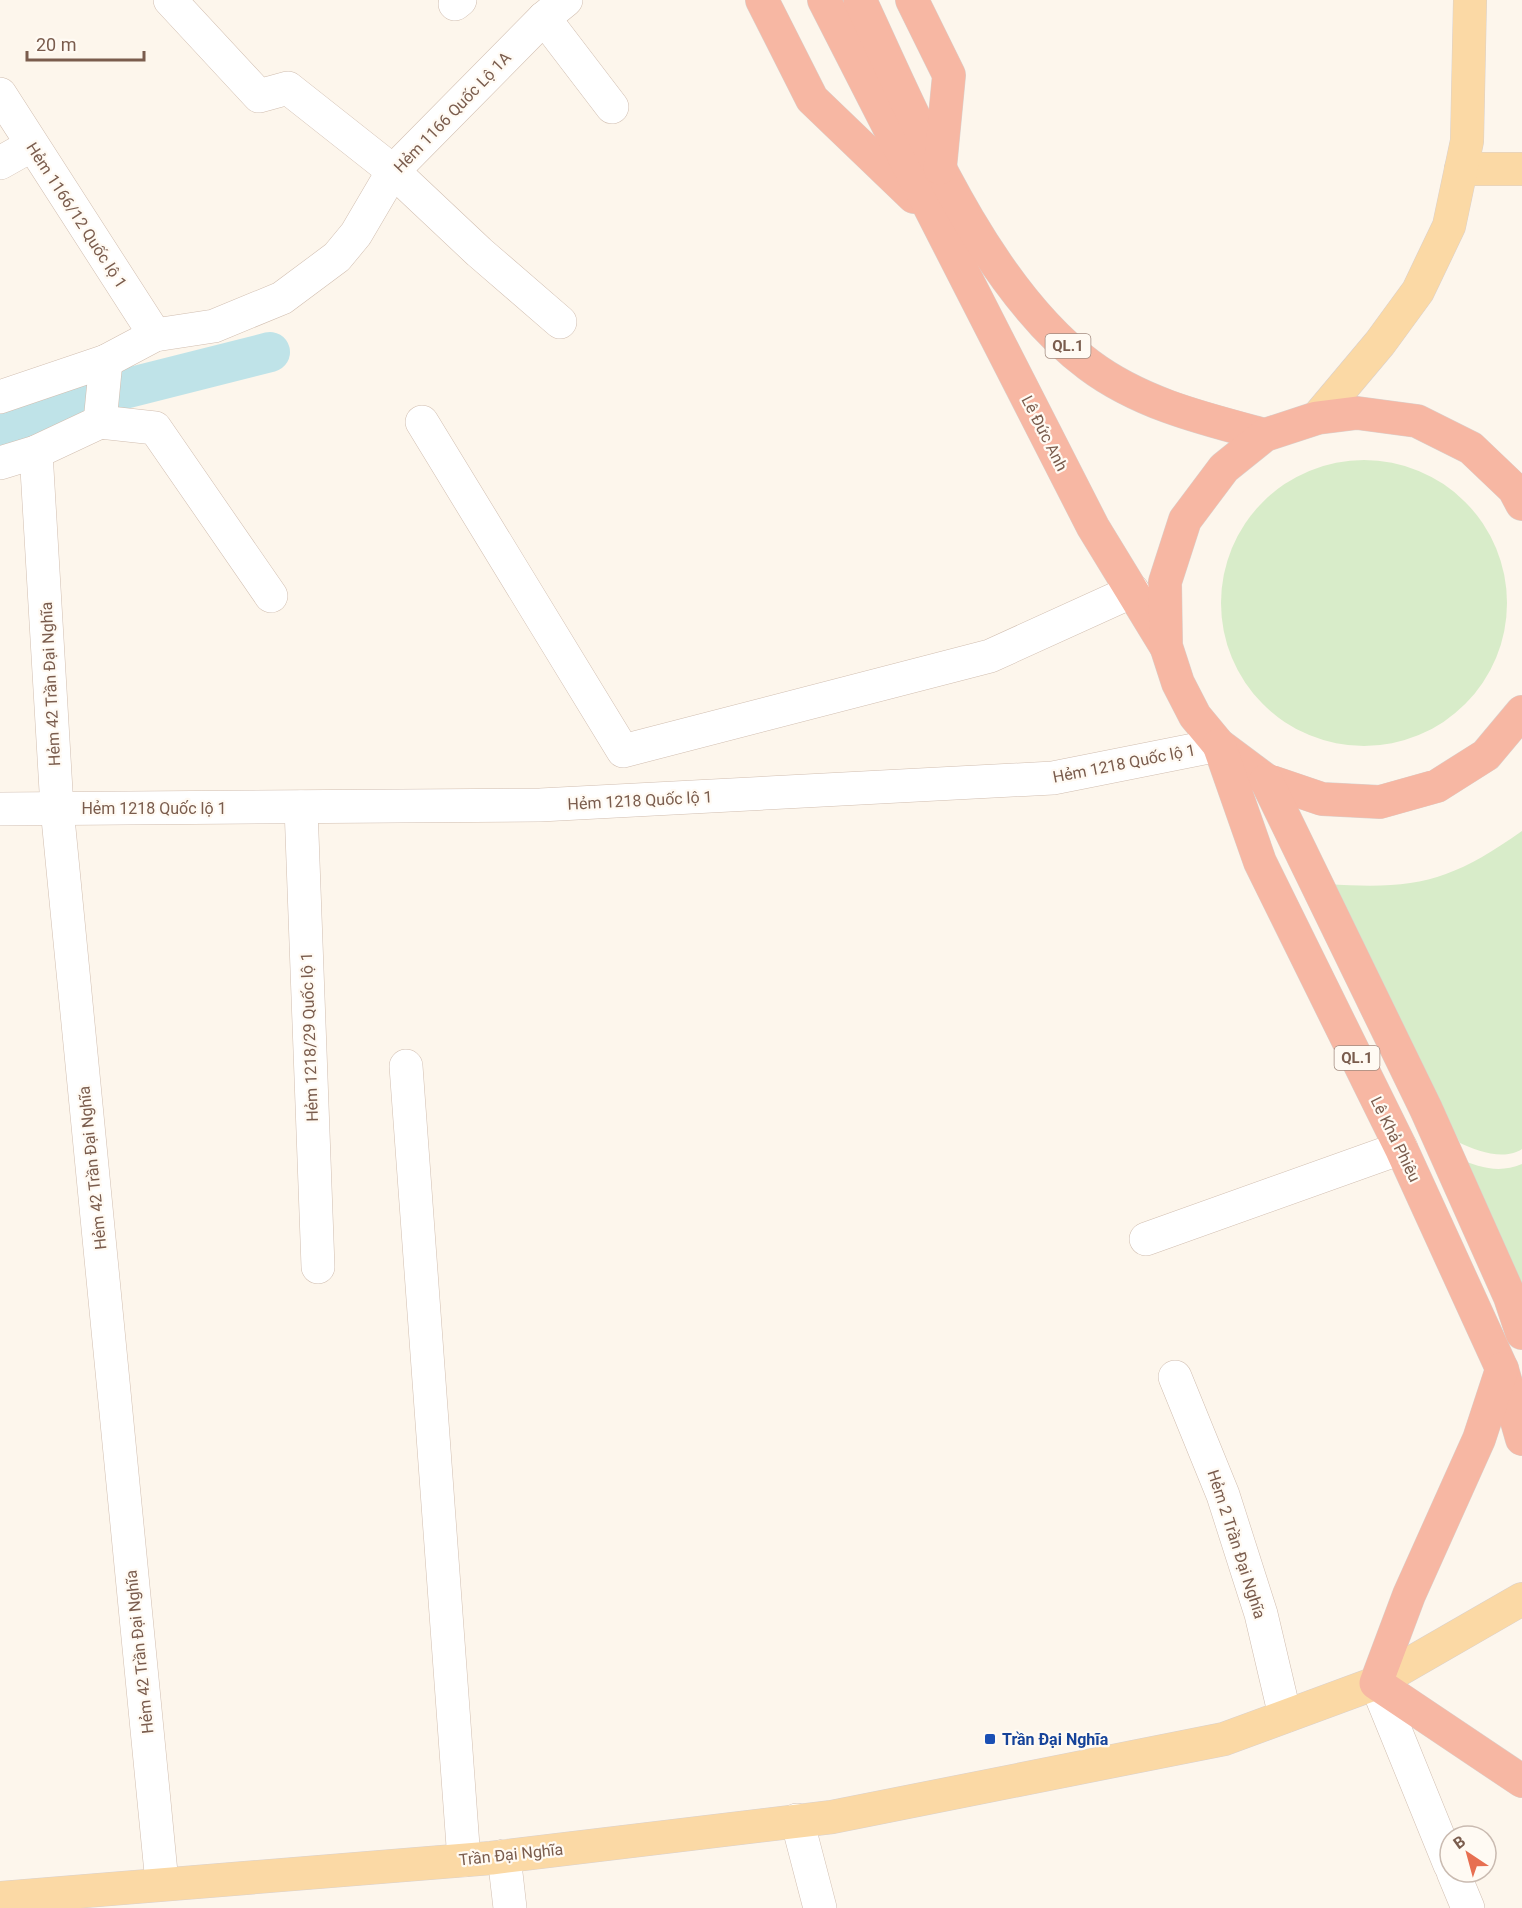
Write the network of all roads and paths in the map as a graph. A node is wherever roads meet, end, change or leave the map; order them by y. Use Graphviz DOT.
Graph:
graph roads {
  1 [pos="170,0"];
  2 [pos="762,0"];
  3 [pos="824,0"];
  4 [pos="860,0"];
  5 [pos="912,0"];
  6 [pos="1470,0"];
  7 [pos="555,9"];
  8 [pos="0,94"];
  9 [pos="612,107"];
  10 [pos="32,146"];
  11 [pos="0,163"];
  12 [pos="1461,169"];
  13 [pos="1522,169"];
  14 [pos="940,170"];
  15 [pos="393,171"];
  16 [pos="933,215"];
  17 [pos="560,322"];
  18 [pos="155,335"];
  19 [pos="106,361"];
  20 [pos="0,397"];
  21 [pos="1317,418"];
  22 [pos="100,422"];
  23 [pos="422,422"];
  24 [pos="1265,435"];
  25 [pos="36,452"];
  26 [pos="0,463"];
  27 [pos="1522,504"];
  28 [pos="1133,591"];
  29 [pos="271,596"];
  30 [pos="1166,646"];
  31 [pos="1522,712"];
  32 [pos="1219,745"];
  33 [pos="1266,780"];
  34 [pos="301,807"];
  35 [pos="57,808"];
  36 [pos="0,809"];
  37 [pos="406,1066"];
  38 [pos="1401,1148"];
  39 [pos="1146,1239"];
  40 [pos="318,1267"];
  41 [pos="1522,1333"];
  42 [pos="1502,1369"];
  43 [pos="1175,1377"];
  44 [pos="1522,1438"];
  45 [pos="1522,1599"];
  46 [pos="1376,1683"];
  47 [pos="1285,1716"];
  48 [pos="1522,1781"];
  49 [pos="797,1820"];
  50 [pos="1438,1835"];
  51 [pos="504,1856"];
  52 [pos="464,1860"];
  53 [pos="162,1883"];
  54 [pos="1458,1884"];
  55 [pos="0,1898"];
  56 [pos="96,1899"];
  57 [pos="510,1908"];
  58 [pos="820,1908"];
  59 [pos="1468,1908"];
  1 -- 15 [label="street"];
  2 -- 16 [label="highway, Lê Đức Anh / QL.1"];
  3 -- 16 [label="highway, Lê Đức Anh / QL.1"];
  4 -- 14 [label="highway, QL.1"];
  5 -- 14 [label="highway"];
  6 -- 12 [label="main road"];
  7 -- 9 [label="street"];
  7 -- 15 [label="street, Hẻm 1166 Quốc Lộ 1A"];
  8 -- 10 [label="street, Hẻm 1166/12 Quốc lộ 1"];
  10 -- 11 [label="street"];
  10 -- 18 [label="street, Hẻm 1166/12 Quốc lộ 1"];
  12 -- 13 [label="main road"];
  12 -- 21 [label="main road"];
  14 -- 24 [label="highway, QL.1"];
  15 -- 17 [label="street"];
  15 -- 18 [label="street, Hẻm 1166 Quốc Lộ 1A"];
  16 -- 28 [label="highway, Lê Đức Anh / QL.1"];
  18 -- 19 [label="street, Hẻm 1166 Quốc Lộ 1A"];
  19 -- 20 [label="street, Hẻm 1166 Quốc Lộ 1A"];
  19 -- 22 [label="street"];
  21 -- 24 [label="highway, QL.1"];
  21 -- 27 [label="highway, QL.1"];
  22 -- 25 [label="street"];
  22 -- 29 [label="street"];
  23 -- 28 [label="street"];
  24 -- 30 [label="highway, QL.1"];
  25 -- 26 [label="street"];
  25 -- 35 [label="street, Hẻm 42 Trần Đại Nghĩa"];
  28 -- 30 [label="highway, Lê Đức Anh / QL.1"];
  30 -- 32 [label="highway, QL.1"];
  31 -- 33 [label="highway, QL.1"];
  32 -- 33 [label="highway, QL.1"];
  32 -- 34 [label="street, Hẻm 1218 Quốc lộ 1"];
  32 -- 38 [label="highway, Lê Khả Phiêu / QL.1"];
  33 -- 41 [label="highway, QL.1"];
  34 -- 35 [label="street, Hẻm 1218 Quốc lộ 1"];
  34 -- 40 [label="street, Hẻm 1218/29 Quốc lộ 1"];
  35 -- 36 [label="street, Hẻm 1218 Quốc lộ 1"];
  35 -- 53 [label="street, Hẻm 42 Trần Đại Nghĩa"];
  37 -- 52 [label="street"];
  38 -- 39 [label="street"];
  38 -- 42 [label="highway, Lê Khả Phiêu / QL.1"];
  42 -- 44 [label="highway, Lê Khả Phiêu / QL.1"];
  42 -- 46 [label="highway"];
  43 -- 47 [label="street, Hẻm 2 Trần Đại Nghĩa"];
  45 -- 46 [label="main road, Trần Đại Nghĩa"];
  46 -- 47 [label="main road, Trần Đại Nghĩa"];
  46 -- 48 [label="highway"];
  46 -- 50 [label="street"];
  47 -- 49 [label="main road, Trần Đại Nghĩa"];
  49 -- 51 [label="main road, Trần Đại Nghĩa"];
  49 -- 58 [label="street"];
  51 -- 52 [label="main road, Trần Đại Nghĩa"];
  51 -- 57 [label="street"];
  52 -- 53 [label="main road, Trần Đại Nghĩa"];
  53 -- 56 [label="main road, Trần Đại Nghĩa"];
  54 -- 59 [label="street"];
  55 -- 56 [label="main road, Trần Đại Nghĩa"];
}
